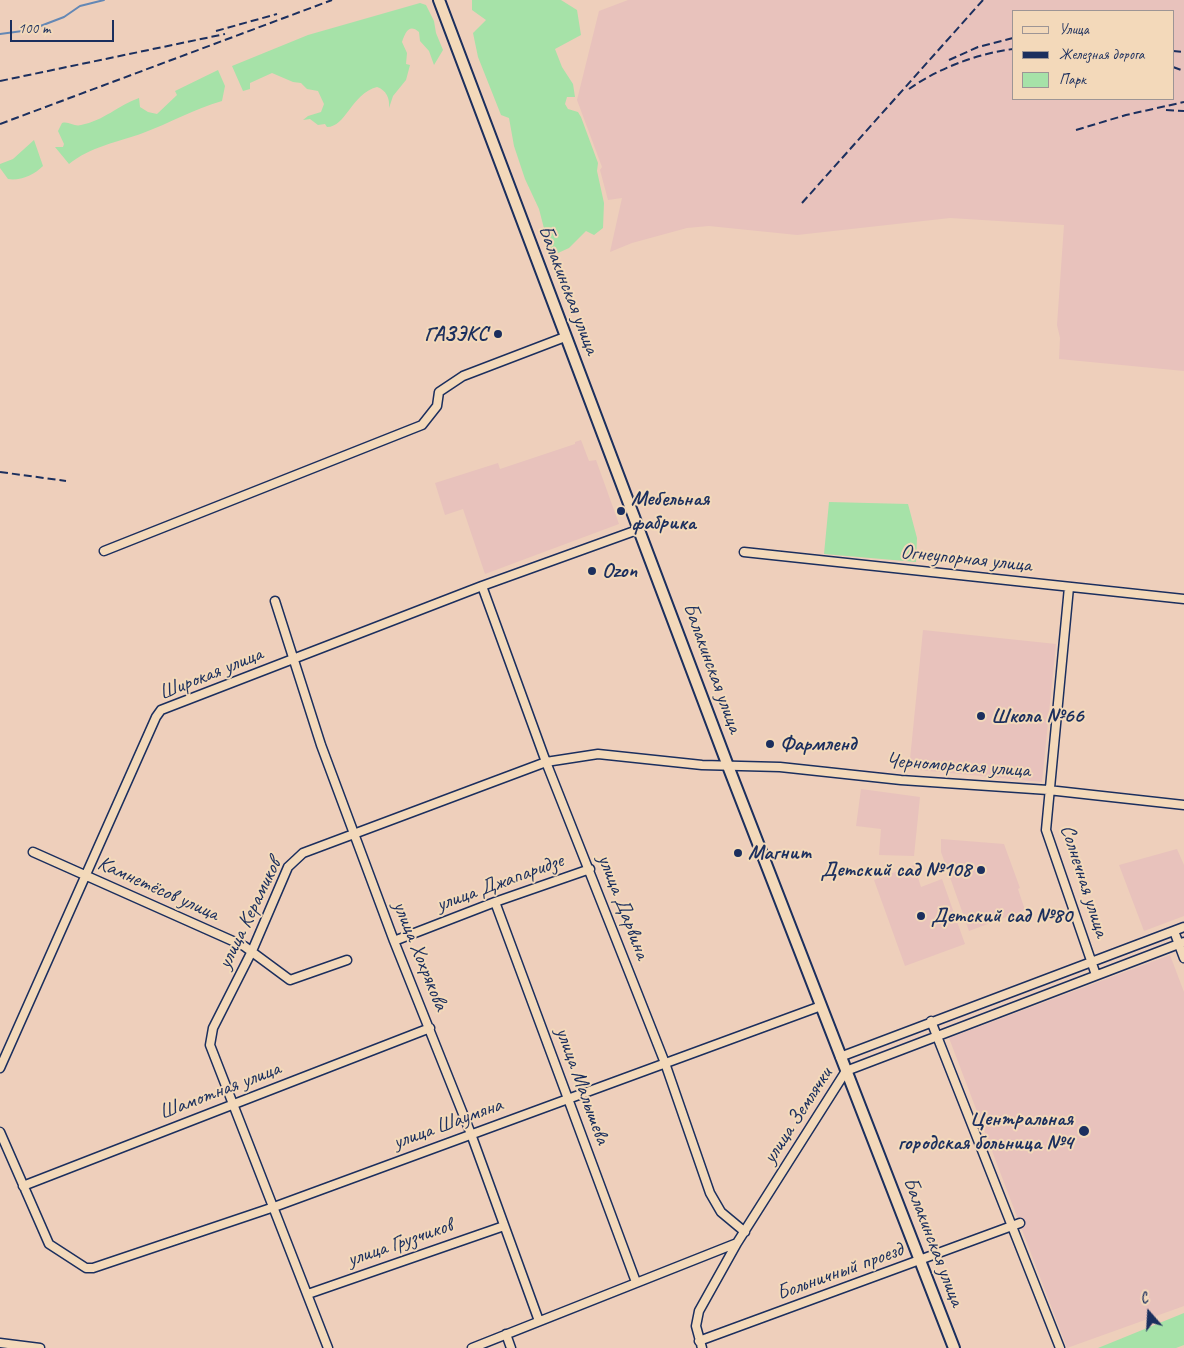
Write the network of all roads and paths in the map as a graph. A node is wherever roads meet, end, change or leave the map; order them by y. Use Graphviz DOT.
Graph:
graph roads {
  1 [pos="439,0"];
  2 [pos="565,337"];
  3 [pos="640,529"];
  4 [pos="104,551"];
  5 [pos="744,552"];
  6 [pos="482,586"];
  7 [pos="1069,587"];
  8 [pos="1184,600"];
  9 [pos="275,601"];
  10 [pos="294,660"];
  11 [pos="546,762"];
  12 [pos="728,766"];
  13 [pos="1048,790"];
  14 [pos="1184,805"];
  15 [pos="354,834"];
  16 [pos="33,852"];
  17 [pos="590,869"];
  18 [pos="86,876"];
  19 [pos="495,902"];
  20 [pos="1184,927"];
  21 [pos="1174,931"];
  22 [pos="394,941"];
  23 [pos="1182,943"];
  24 [pos="252,951"];
  25 [pos="1184,958"];
  26 [pos="347,960"];
  27 [pos="1092,962"];
  28 [pos="1096,975"];
  29 [pos="821,1006"];
  30 [pos="931,1021"];
  31 [pos="430,1028"];
  32 [pos="937,1035"];
  33 [pos="840,1057"];
  34 [pos="665,1063"];
  35 [pos="0,1068"];
  36 [pos="846,1071"];
  37 [pos="568,1098"];
  38 [pos="234,1104"];
  39 [pos="0,1132"];
  40 [pos="471,1134"];
  41 [pos="23,1186"];
  42 [pos="274,1207"];
  43 [pos="1016,1225"];
  44 [pos="504,1226"];
  45 [pos="745,1232"];
  46 [pos="737,1242"];
  47 [pos="920,1261"];
  48 [pos="636,1282"];
  49 [pos="308,1294"];
  50 [pos="539,1321"];
  51 [pos="506,1334"];
  52 [pos="0,1343"];
  53 [pos="701,1345"];
  54 [pos="40,1348"];
  55 [pos="328,1348"];
  56 [pos="472,1348"];
  57 [pos="511,1348"];
  58 [pos="954,1348"];
  59 [pos="1060,1348"];
  1 -- 2 [label="main road, Балакинская улица"];
  2 -- 3 [label="main road, Балакинская улица"];
  2 -- 4 [label="street"];
  3 -- 6 [label="street, Широкая улица"];
  3 -- 12 [label="main road, Балакинская улица"];
  5 -- 7 [label="street, Огнеупорная улица"];
  6 -- 10 [label="street, Широкая улица"];
  6 -- 11 [label="street, улица Дарвина"];
  7 -- 8 [label="street, Огнеупорная улица"];
  7 -- 13 [label="street, Солнечная улица"];
  9 -- 10 [label="street, улица Хохрякова"];
  10 -- 15 [label="street, улица Хохрякова"];
  10 -- 18 [label="street, Широкая улица"];
  11 -- 12 [label="street, улица Керамиков"];
  11 -- 15 [label="street, улица Керамиков"];
  11 -- 17 [label="street, улица Дарвина"];
  12 -- 13 [label="street, Черноморская улица"];
  12 -- 29 [label="main road, Балакинская улица"];
  13 -- 14 [label="street, Черноморская улица"];
  13 -- 27 [label="street, Солнечная улица"];
  15 -- 22 [label="street, улица Хохрякова"];
  15 -- 24 [label="street, улица Керамиков"];
  16 -- 18 [label="street, Камнетёсов улица"];
  17 -- 19 [label="street, улица Джапаридзе"];
  17 -- 34 [label="street, улица Дарвина"];
  18 -- 24 [label="street, Камнетёсов улица"];
  18 -- 35 [label="street, Широкая улица"];
  19 -- 22 [label="street, улица Джапаридзе"];
  19 -- 37 [label="street, улица Малышева"];
  20 -- 21 [label="street, улица Землячки"];
  21 -- 23 [label="street"];
  21 -- 27 [label="street, улица Землячки"];
  22 -- 31 [label="street, улица Хохрякова"];
  23 -- 25 [label="street"];
  23 -- 28 [label="street, улица Землячки"];
  24 -- 26 [label="street, Камнетёсов улица"];
  24 -- 38 [label="street, улица Керамиков"];
  27 -- 28 [label="street, Солнечная улица"];
  27 -- 30 [label="street, улица Землячки"];
  28 -- 32 [label="street, улица Землячки"];
  29 -- 33 [label="main road, Балакинская улица"];
  29 -- 34 [label="street, улица Шаумяна"];
  30 -- 32 [label="street"];
  30 -- 33 [label="street, улица Землячки"];
  31 -- 38 [label="street, Шамотная улица"];
  31 -- 40 [label="street, улица Хохрякова"];
  32 -- 36 [label="street, улица Землячки"];
  32 -- 43 [label="street"];
  33 -- 36 [label="main road, Балакинская улица"];
  34 -- 37 [label="street, улица Шаумяна"];
  34 -- 45 [label="street, улица Дарвина"];
  36 -- 45 [label="street, улица Землячки"];
  36 -- 47 [label="main road, Балакинская улица"];
  37 -- 40 [label="street, улица Шаумяна"];
  37 -- 48 [label="street, улица Малышева"];
  38 -- 41 [label="street, Шамотная улица"];
  38 -- 42 [label="street, улица Керамиков"];
  39 -- 41 [label="street"];
  40 -- 42 [label="street, улица Шаумяна"];
  40 -- 44 [label="street, улица Хохрякова"];
  41 -- 42 [label="street, улица Шаумяна"];
  42 -- 49 [label="street, улица Керамиков"];
  43 -- 47 [label="street, Больничный проезд"];
  43 -- 59 [label="street"];
  44 -- 49 [label="street, улица Грузчиков"];
  44 -- 50 [label="street, улица Хохрякова"];
  45 -- 46 [label="street, улица Землячки"];
  46 -- 48 [label="street, улица Землячки"];
  46 -- 53 [label="street"];
  47 -- 53 [label="street, Больничный проезд"];
  47 -- 58 [label="main road, Балакинская улица"];
  48 -- 50 [label="street, улица Землячки"];
  49 -- 55 [label="street, улица Керамиков"];
  50 -- 51 [label="street, улица Землячки"];
  51 -- 56 [label="street, улица Землячки"];
  51 -- 57 [label="street"];
  52 -- 54 [label="street"];
}
